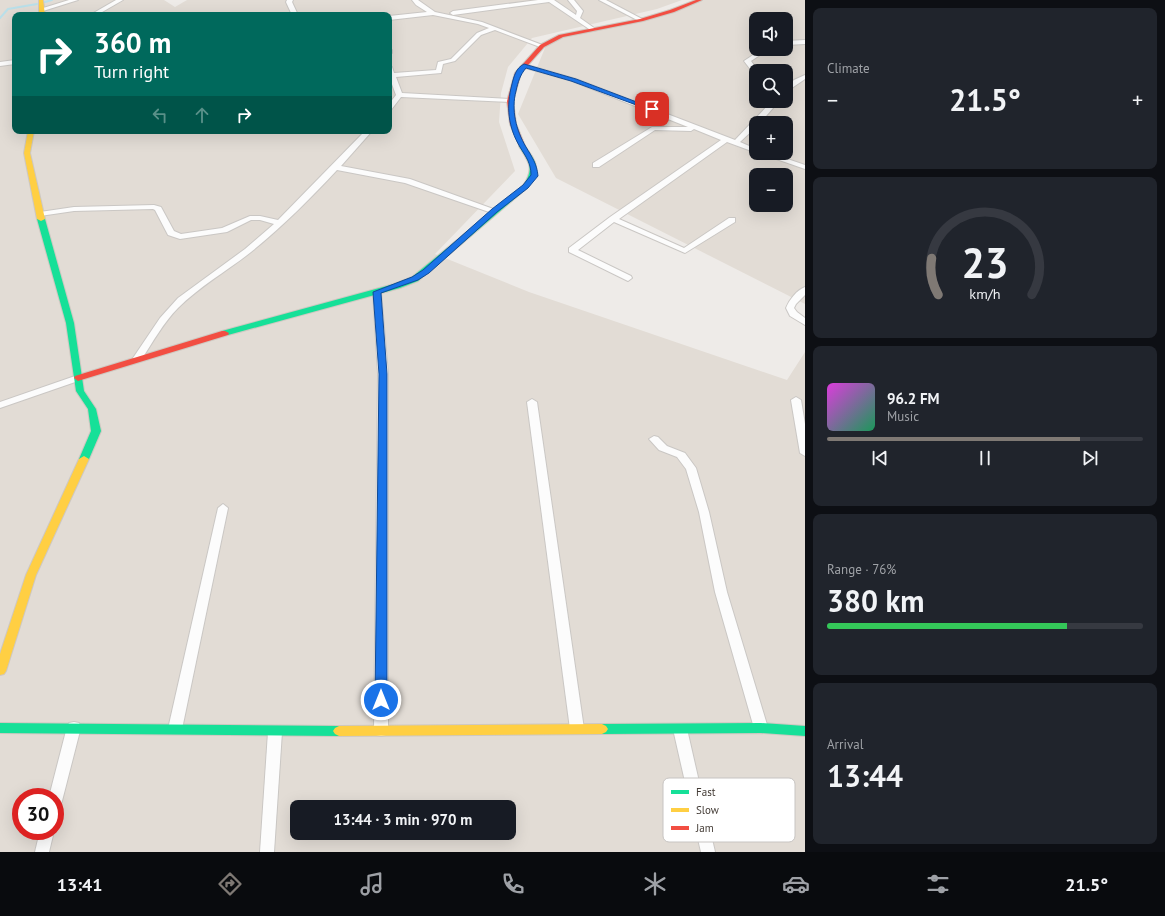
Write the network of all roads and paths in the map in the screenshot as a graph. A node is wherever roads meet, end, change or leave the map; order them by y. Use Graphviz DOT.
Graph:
graph roads {
  1 [pos="75,0"];
  2 [pos="120,0"];
  3 [pos="290,0"];
  4 [pos="415,0"];
  5 [pos="550,0"];
  6 [pos="571,0"];
  7 [pos="602,0"];
  8 [pos="700,0"];
  9 [pos="42,8"];
  10 [pos="98,12"];
  11 [pos="293,12"];
  12 [pos="433,13"];
  13 [pos="445,14"];
  14 [pos="392,18"];
  15 [pos="577,18"];
  16 [pos="641,20"];
  17 [pos="496,28"];
  18 [pos="594,30"];
  19 [pos="805,42"];
  20 [pos="793,43"];
  21 [pos="542,46"];
  22 [pos="755,56"];
  23 [pos="12,62"];
  24 [pos="0,64"];
  25 [pos="749,64"];
  26 [pos="524,66"];
  27 [pos="392,75"];
  28 [pos="805,77"];
  29 [pos="793,84"];
  30 [pos="399,95"];
  31 [pos="510,101"];
  32 [pos="392,105"];
  33 [pos="770,108"];
  34 [pos="762,116"];
  35 [pos="749,130"];
  36 [pos="703,131"];
  37 [pos="30,134"];
  38 [pos="366,134"];
  39 [pos="726,140"];
  40 [pos="735,144"];
  41 [pos="749,149"];
  42 [pos="784,160"];
  43 [pos="596,166"];
  44 [pos="335,167"];
  45 [pos="805,167"];
  46 [pos="495,211"];
  47 [pos="40,214"];
  48 [pos="613,219"];
  49 [pos="732,220"];
  50 [pos="280,223"];
  51 [pos="628,278"];
  52 [pos="805,290"];
  53 [pos="376,292"];
  54 [pos="805,322"];
  55 [pos="138,358"];
  56 [pos="78,378"];
  57 [pos="796,400"];
  58 [pos="532,402"];
  59 [pos="0,405"];
  60 [pos="654,439"];
  61 [pos="805,453"];
  62 [pos="223,508"];
  63 [pos="0,671"];
  64 [pos="74,727"];
  65 [pos="0,728"];
  66 [pos="761,728"];
  67 [pos="175,729"];
  68 [pos="577,729"];
  69 [pos="680,729"];
  70 [pos="805,730"];
  71 [pos="381,731"];
  72 [pos="275,732"];
  73 [pos="691,778"];
  74 [pos="58,788"];
  75 [pos="45,840"];
  76 [pos="706,842"];
  77 [pos="42,852"];
  78 [pos="268,852"];
  79 [pos="708,852"];
  1 -- 9 [label="street"];
  2 -- 10 [label="street"];
  3 -- 11 [label="street"];
  4 -- 12 [label="street"];
  5 -- 13 [label="street"];
  5 -- 15 [label="street"];
  6 -- 15 [label="street"];
  7 -- 16 [label="street"];
  8 -- 16 [label="street"];
  12 -- 13 [label="street"];
  12 -- 14 [label="street"];
  13 -- 17 [label="street"];
  15 -- 18 [label="street"];
  16 -- 18 [label="street"];
  17 -- 21 [label="street"];
  17 -- 27 [label="street"];
  18 -- 21 [label="street"];
  19 -- 20 [label="street"];
  21 -- 26 [label="street"];
  22 -- 25 [label="street"];
  23 -- 24 [label="street"];
  26 -- 31 [label="street"];
  26 -- 36 [label="street"];
  27 -- 30 [label="street"];
  28 -- 29 [label="street"];
  30 -- 31 [label="street"];
  30 -- 32 [label="street"];
  31 -- 46 [label="street"];
  33 -- 34 [label="street"];
  35 -- 40 [label="street"];
  36 -- 39 [label="street"];
  36 -- 43 [label="street"];
  37 -- 47 [label="street"];
  38 -- 44 [label="street"];
  39 -- 40 [label="street"];
  39 -- 48 [label="street"];
  40 -- 41 [label="street"];
  42 -- 45 [label="street"];
  44 -- 46 [label="street"];
  44 -- 50 [label="street"];
  46 -- 53 [label="street"];
  47 -- 50 [label="street"];
  47 -- 56 [label="street"];
  48 -- 49 [label="street"];
  48 -- 51 [label="street"];
  50 -- 55 [label="street"];
  52 -- 54 [label="street"];
  53 -- 55 [label="street"];
  53 -- 71 [label="street"];
  55 -- 56 [label="street"];
  56 -- 59 [label="street"];
  56 -- 63 [label="street"];
  57 -- 61 [label="street"];
  58 -- 68 [label="street"];
  60 -- 66 [label="street"];
  62 -- 67 [label="street"];
  64 -- 65 [label="street"];
  64 -- 67 [label="street"];
  64 -- 74 [label="street"];
  66 -- 69 [label="street"];
  66 -- 70 [label="street"];
  67 -- 72 [label="street"];
  68 -- 69 [label="street"];
  68 -- 71 [label="street"];
  69 -- 73 [label="street"];
  71 -- 72 [label="street"];
  72 -- 78 [label="street"];
  75 -- 77 [label="street"];
  76 -- 79 [label="street"];
}
